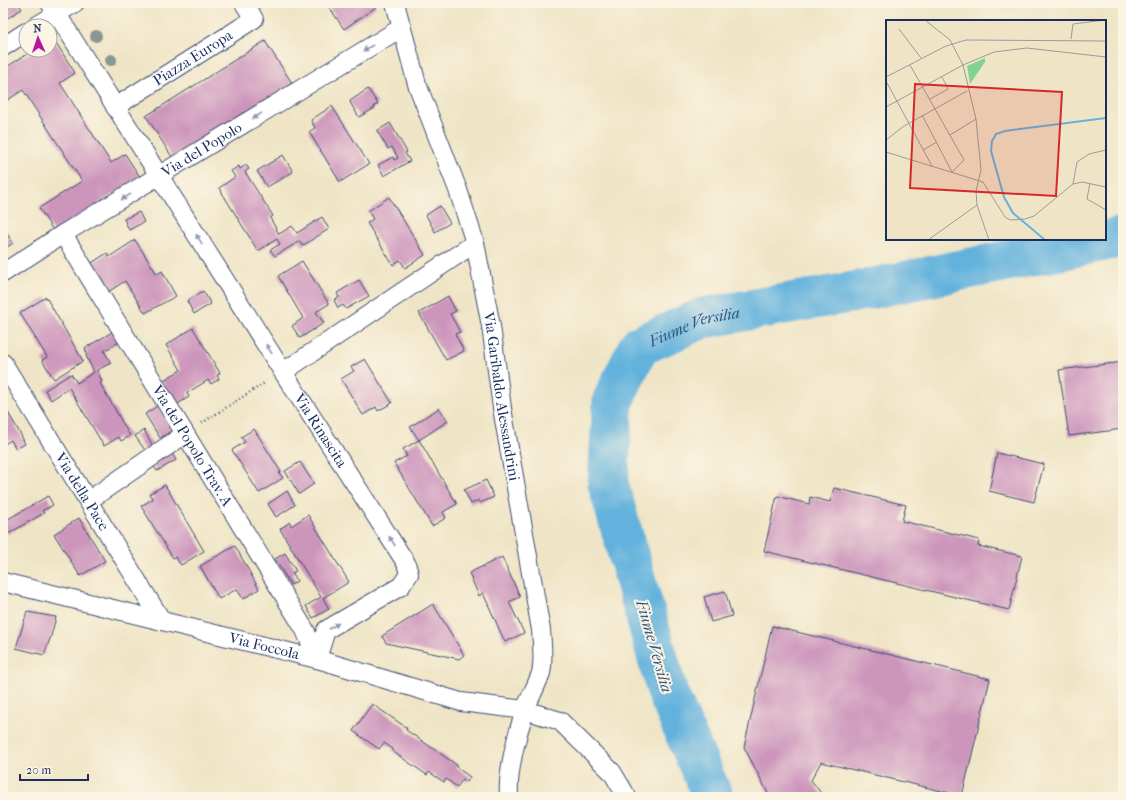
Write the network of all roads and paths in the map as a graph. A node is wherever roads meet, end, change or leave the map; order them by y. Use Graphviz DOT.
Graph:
graph roads {
  1 [pos="74,3"];
  2 [pos="244,3"];
  3 [pos="395,3"];
  4 [pos="54,8"];
  5 [pos="44,18"];
  6 [pos="401,28"];
  7 [pos="18,37"];
  8 [pos="3,47"];
  9 [pos="116,106"];
  10 [pos="159,176"];
  11 [pos="63,234"];
  12 [pos="475,243"];
  13 [pos="3,274"];
  14 [pos="3,363"];
  15 [pos="283,372"];
  16 [pos="185,434"];
  17 [pos="88,501"];
  18 [pos="3,582"];
  19 [pos="162,621"];
  20 [pos="317,659"];
  21 [pos="525,710"];
  22 [pos="510,797"];
  23 [pos="627,797"];
  1 -- 4 [label="street"];
  2 -- 9 [label="street, Piazza Europa"];
  3 -- 6 [label="street, Via Garibaldo Alessandrini"];
  4 -- 5 [label="street"];
  4 -- 9 [label="street, Via Rinascita"];
  6 -- 10 [label="street, Via del Popolo, one-way"];
  6 -- 12 [label="street, Via Garibaldo Alessandrini"];
  7 -- 8 [label="street"];
  9 -- 10 [label="street, Via Rinascita"];
  10 -- 11 [label="street, Via del Popolo, one-way"];
  15 -- 10 [label="street, Via Rinascita, one-way"];
  11 -- 13 [label="street, Via del Popolo"];
  11 -- 16 [label="street, Via del Popolo Trav. A"];
  12 -- 15 [label="street"];
  12 -- 21 [label="street, Via Garibaldo Alessandrini"];
  14 -- 17 [label="street, Via della Pace"];
  15 -- 16 [label="path"];
  20 -- 15 [label="street, Via Rinascita, one-way"];
  16 -- 17 [label="street"];
  16 -- 20 [label="street, Via del Popolo Trav. A"];
  17 -- 19 [label="street, Via della Pace"];
  18 -- 19 [label="street, Via Foccola"];
  19 -- 20 [label="street, Via Foccola"];
  20 -- 21 [label="street, Via Foccola"];
  21 -- 22 [label="street, Via Garibaldo Alessandrini"];
  21 -- 23 [label="street, Via Foccola"];
}
